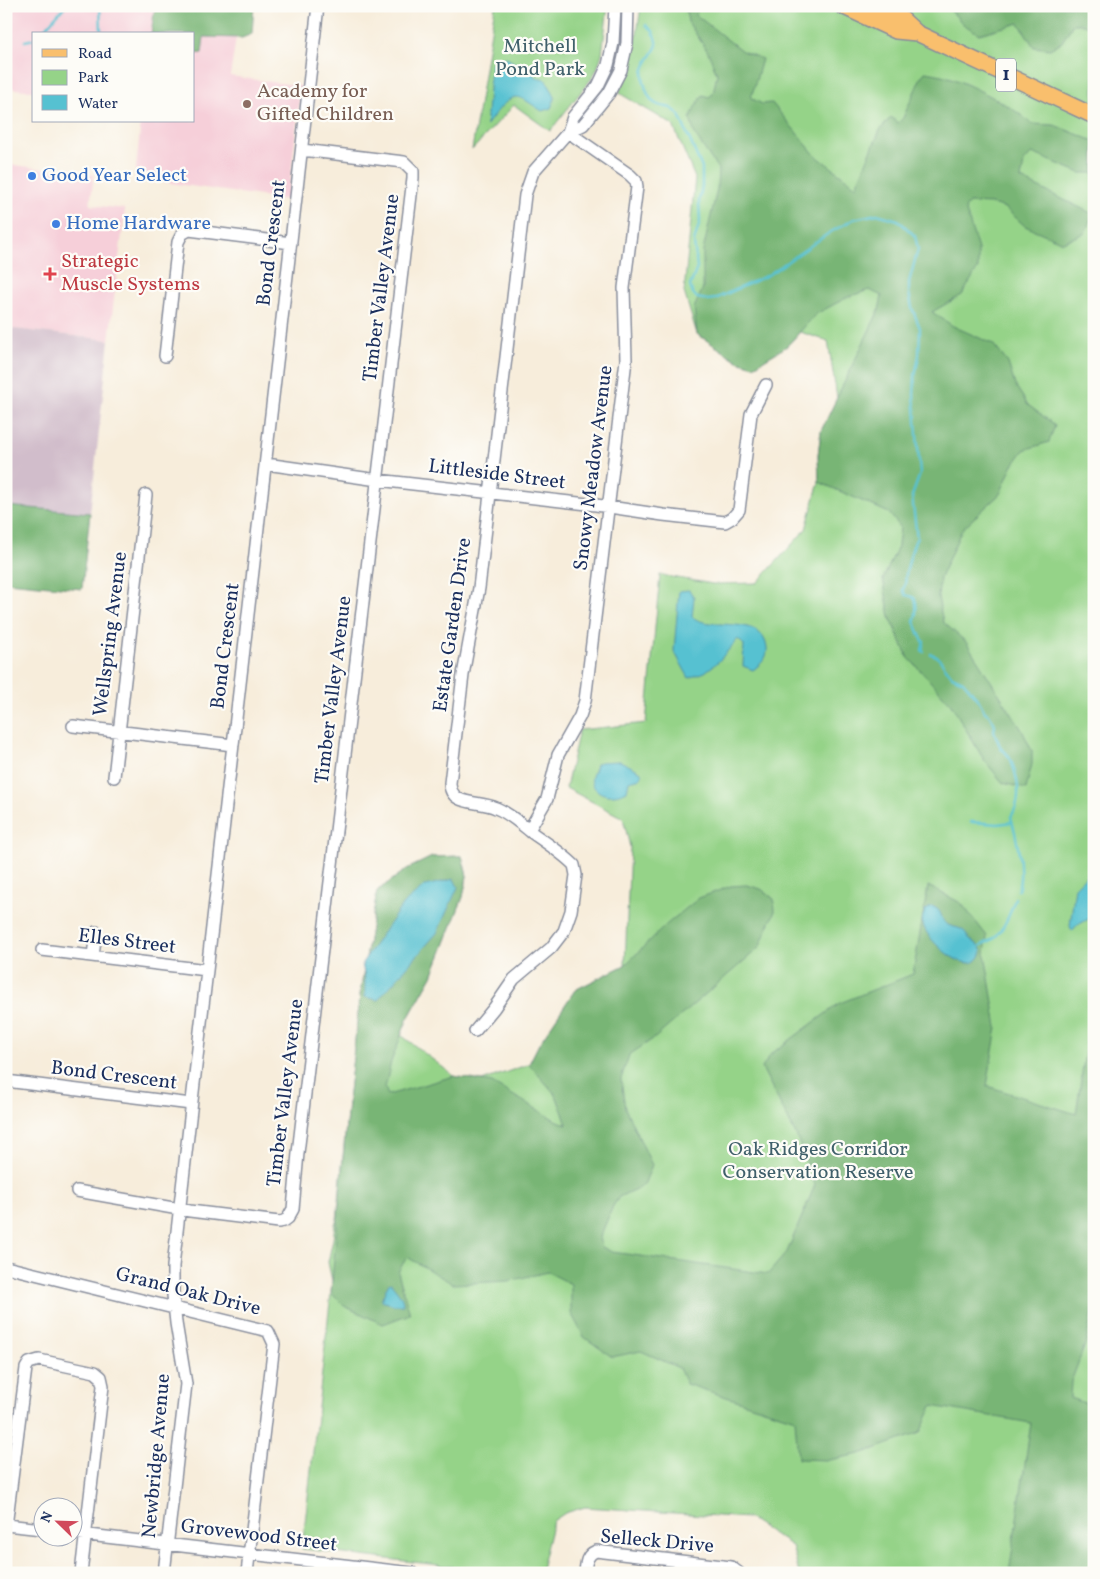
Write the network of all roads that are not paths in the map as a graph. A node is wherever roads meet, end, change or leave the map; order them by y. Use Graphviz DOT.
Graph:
graph roads {
  1 [pos="318,6"];
  2 [pos="615,6"];
  3 [pos="628,6"];
  4 [pos="842,6"];
  5 [pos="876,6"];
  6 [pos="917,33"];
  7 [pos="1094,116"];
  8 [pos="568,132"];
  9 [pos="302,150"];
  10 [pos="291,243"];
  11 [pos="165,356"];
  12 [pos="766,385"];
  13 [pos="266,464"];
  14 [pos="378,480"];
  15 [pos="490,492"];
  16 [pos="146,495"];
  17 [pos="608,507"];
  18 [pos="72,726"];
  19 [pos="119,731"];
  20 [pos="233,745"];
  21 [pos="114,776"];
  22 [pos="529,830"];
  23 [pos="96,932"];
  24 [pos="42,950"];
  25 [pos="93,956"];
  26 [pos="207,970"];
  27 [pos="475,1031"];
  28 [pos="6,1081"];
  29 [pos="191,1104"];
  30 [pos="77,1191"];
  31 [pos="179,1209"];
  32 [pos="6,1267"];
  33 [pos="174,1308"];
  34 [pos="6,1525"];
  35 [pos="32,1528"];
  36 [pos="82,1534"];
  37 [pos="85,1534"];
  38 [pos="168,1544"];
  39 [pos="249,1553"];
  40 [pos="330,1568"];
  41 [pos="81,1573"];
  42 [pos="164,1573"];
  43 [pos="246,1573"];
  44 [pos="412,1573"];
  45 [pos="585,1573"];
  46 [pos="739,1573"];
  1 -- 9 [label="street, Bond Crescent"];
  2 -- 8 [label="street, Estate Garden Drive"];
  3 -- 8 [label="street, Estate Garden Drive"];
  4 -- 6 [label="main road, 1"];
  5 -- 6 [label="main road, 1"];
  6 -- 7 [label="main road, 1"];
  8 -- 15 [label="street, Estate Garden Drive"];
  8 -- 17 [label="street, Snowy Meadow Avenue"];
  9 -- 10 [label="street, Bond Crescent"];
  9 -- 14 [label="street, Timber Valley Avenue"];
  10 -- 11 [label="street"];
  10 -- 13 [label="street, Bond Crescent"];
  12 -- 17 [label="street, Littleside Street"];
  13 -- 14 [label="street, Littleside Street"];
  13 -- 20 [label="street, Bond Crescent"];
  14 -- 15 [label="street, Littleside Street"];
  14 -- 31 [label="street, Timber Valley Avenue"];
  15 -- 17 [label="street, Littleside Street"];
  15 -- 22 [label="street, Estate Garden Drive"];
  16 -- 19 [label="street, Wellspring Avenue"];
  17 -- 22 [label="street, Snowy Meadow Avenue"];
  18 -- 19 [label="street"];
  19 -- 20 [label="street"];
  19 -- 21 [label="street, Wellspring Avenue"];
  20 -- 26 [label="street, Bond Crescent"];
  22 -- 27 [label="street, Estate Garden Drive"];
  23 -- 25 [label="street"];
  24 -- 25 [label="street, Elles Street"];
  25 -- 26 [label="street, Elles Street"];
  26 -- 29 [label="street, Bond Crescent"];
  28 -- 29 [label="street, Bond Crescent"];
  29 -- 31 [label="street, Newbridge Avenue"];
  30 -- 31 [label="street"];
  31 -- 33 [label="street, Newbridge Avenue"];
  32 -- 33 [label="street, Grand Oak Drive"];
  33 -- 38 [label="street, Newbridge Avenue"];
  33 -- 39 [label="street, Grand Oak Drive"];
  34 -- 35 [label="street"];
  34 -- 37 [label="street"];
  36 -- 37 [label="street, Grovewood Street"];
  37 -- 38 [label="street, Grovewood Street"];
  37 -- 41 [label="street"];
  38 -- 39 [label="street, Grovewood Street"];
  38 -- 42 [label="street, Newbridge Avenue"];
  39 -- 40 [label="street, Grovewood Street"];
  39 -- 43 [label="street, Grand Oak Drive"];
  40 -- 44 [label="street, Grovewood Street"];
  45 -- 46 [label="street, Selleck Drive"];
}
